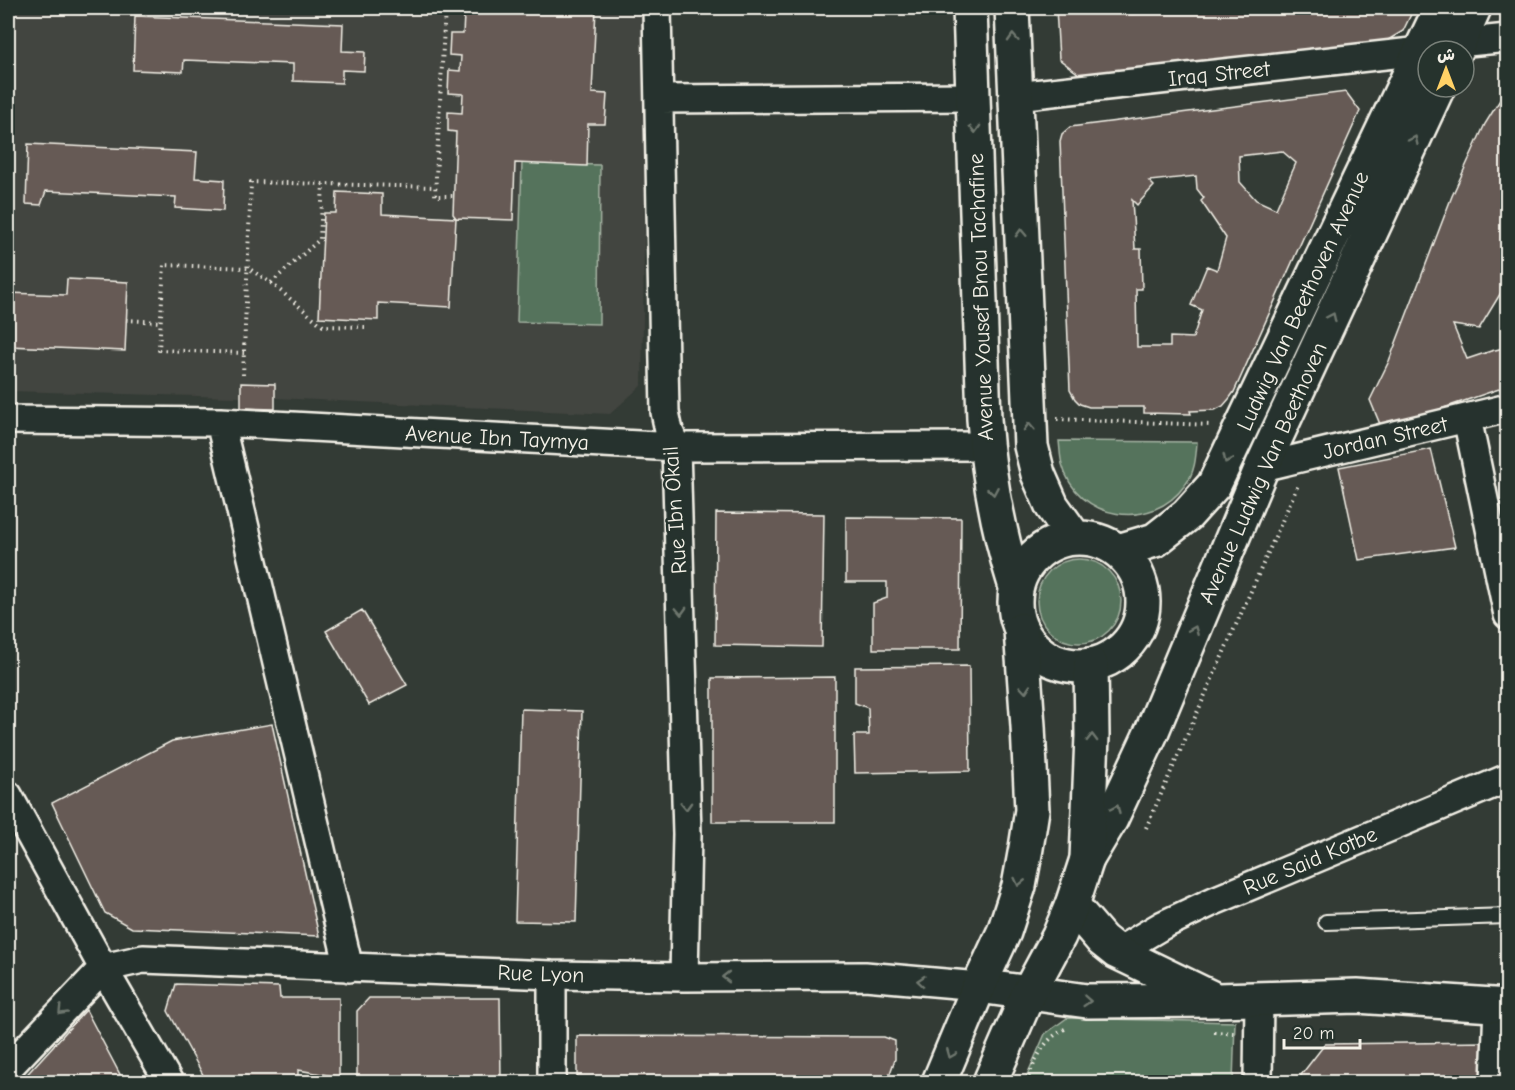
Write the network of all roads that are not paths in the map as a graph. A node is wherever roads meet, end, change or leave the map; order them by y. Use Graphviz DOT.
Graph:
graph roads {
  1 [pos="657,8"];
  2 [pos="970,8"];
  3 [pos="1012,8"];
  4 [pos="1442,8"];
  5 [pos="1474,8"];
  6 [pos="1508,38"];
  7 [pos="1427,39"];
  8 [pos="1460,39"];
  9 [pos="1476,44"];
  10 [pos="1416,52"];
  11 [pos="1416,62"];
  12 [pos="1016,96"];
  13 [pos="974,97"];
  14 [pos="659,99"];
  15 [pos="1432,99"];
  16 [pos="1508,408"];
  17 [pos="1467,418"];
  18 [pos="8,420"];
  19 [pos="220,422"];
  20 [pos="986,446"];
  21 [pos="676,447"];
  22 [pos="1262,467"];
  23 [pos="1075,538"];
  24 [pos="1118,551"];
  25 [pos="1015,584"];
  26 [pos="1508,615"];
  27 [pos="1020,630"];
  28 [pos="1091,665"];
  29 [pos="1508,778"];
  30 [pos="8,795"];
  31 [pos="1087,859"];
  32 [pos="1072,905"];
  33 [pos="1508,916"];
  34 [pos="1326,922"];
  35 [pos="1117,952"];
  36 [pos="103,968"];
  37 [pos="349,968"];
  38 [pos="552,975"];
  39 [pos="684,977"];
  40 [pos="979,986"];
  41 [pos="1029,992"];
  42 [pos="1258,998"];
  43 [pos="1503,1006"];
  44 [pos="1214,1016"];
  45 [pos="8,1068"];
  46 [pos="169,1083"];
  47 [pos="552,1083"];
  48 [pos="939,1083"];
  49 [pos="990,1083"];
  50 [pos="1258,1083"];
  51 [pos="1495,1083"];
  1 -- 14 [label="street, Rue Ibn Okail"];
  2 -- 13 [label="main road, Avenue Yousef Bnou Tachafine"];
  12 -- 3 [label="main road, Avenue Yousef Bnou Tachafine, one-way"];
  4 -- 7 [label="main road, Ludwig Van Beethoven Avenue"];
  5 -- 8 [label="main road"];
  6 -- 9 [label="street"];
  10 -- 12 [label="street, Iraq Street"];
  11 -- 24 [label="main road, Ludwig Van Beethoven Avenue, one-way"];
  23 -- 12 [label="main road, Avenue Yousef Bnou Tachafine, one-way"];
  13 -- 14 [label="street"];
  13 -- 20 [label="main road, Avenue Yousef Bnou Tachafine, one-way"];
  14 -- 21 [label="street, Rue Ibn Okail"];
  22 -- 15 [label="main road, Avenue Ludwig Van Beethoven, one-way"];
  16 -- 17 [label="street, Jordan Street"];
  17 -- 22 [label="street, Jordan Street"];
  17 -- 26 [label="street"];
  18 -- 19 [label="street, Avenue Ibn Taymya"];
  19 -- 21 [label="street, Avenue Ibn Taymya"];
  19 -- 37 [label="street"];
  20 -- 21 [label="street, Avenue Ibn Taymya"];
  20 -- 25 [label="main road, Avenue Yousef Bnou Tachafine, one-way"];
  21 -- 39 [label="street, Rue Ibn Okail, one-way"];
  31 -- 22 [label="main road, Avenue Ludwig Van Beethoven, one-way"];
  23 -- 24 [label="main road"];
  23 -- 25 [label="main road"];
  24 -- 28 [label="main road"];
  25 -- 27 [label="main road"];
  27 -- 28 [label="main road"];
  27 -- 40 [label="main road, one-way"];
  31 -- 28 [label="main road, Avenue Ludwig Van Beethoven, one-way"];
  29 -- 35 [label="street, Rue Said Kotbe"];
  30 -- 36 [label="street"];
  31 -- 32 [label="main road, Avenue Ludwig Van Beethoven"];
  32 -- 35 [label="main road"];
  32 -- 41 [label="main road, Avenue Ludwig Van Beethoven"];
  33 -- 34 [label="lane"];
  35 -- 44 [label="main road"];
  36 -- 37 [label="street, Rue Lyon"];
  36 -- 45 [label="street, one-way"];
  36 -- 46 [label="street"];
  37 -- 38 [label="street, Rue Lyon"];
  38 -- 39 [label="street, Rue Lyon"];
  38 -- 47 [label="street"];
  40 -- 39 [label="street, Rue Lyon, one-way"];
  40 -- 41 [label="main road"];
  40 -- 48 [label="main road, one-way"];
  41 -- 44 [label="main road, one-way"];
  41 -- 49 [label="main road, Avenue Ludwig Van Beethoven"];
  42 -- 43 [label="main road"];
  42 -- 44 [label="main road"];
  42 -- 50 [label="street"];
  43 -- 51 [label="street"];
}
